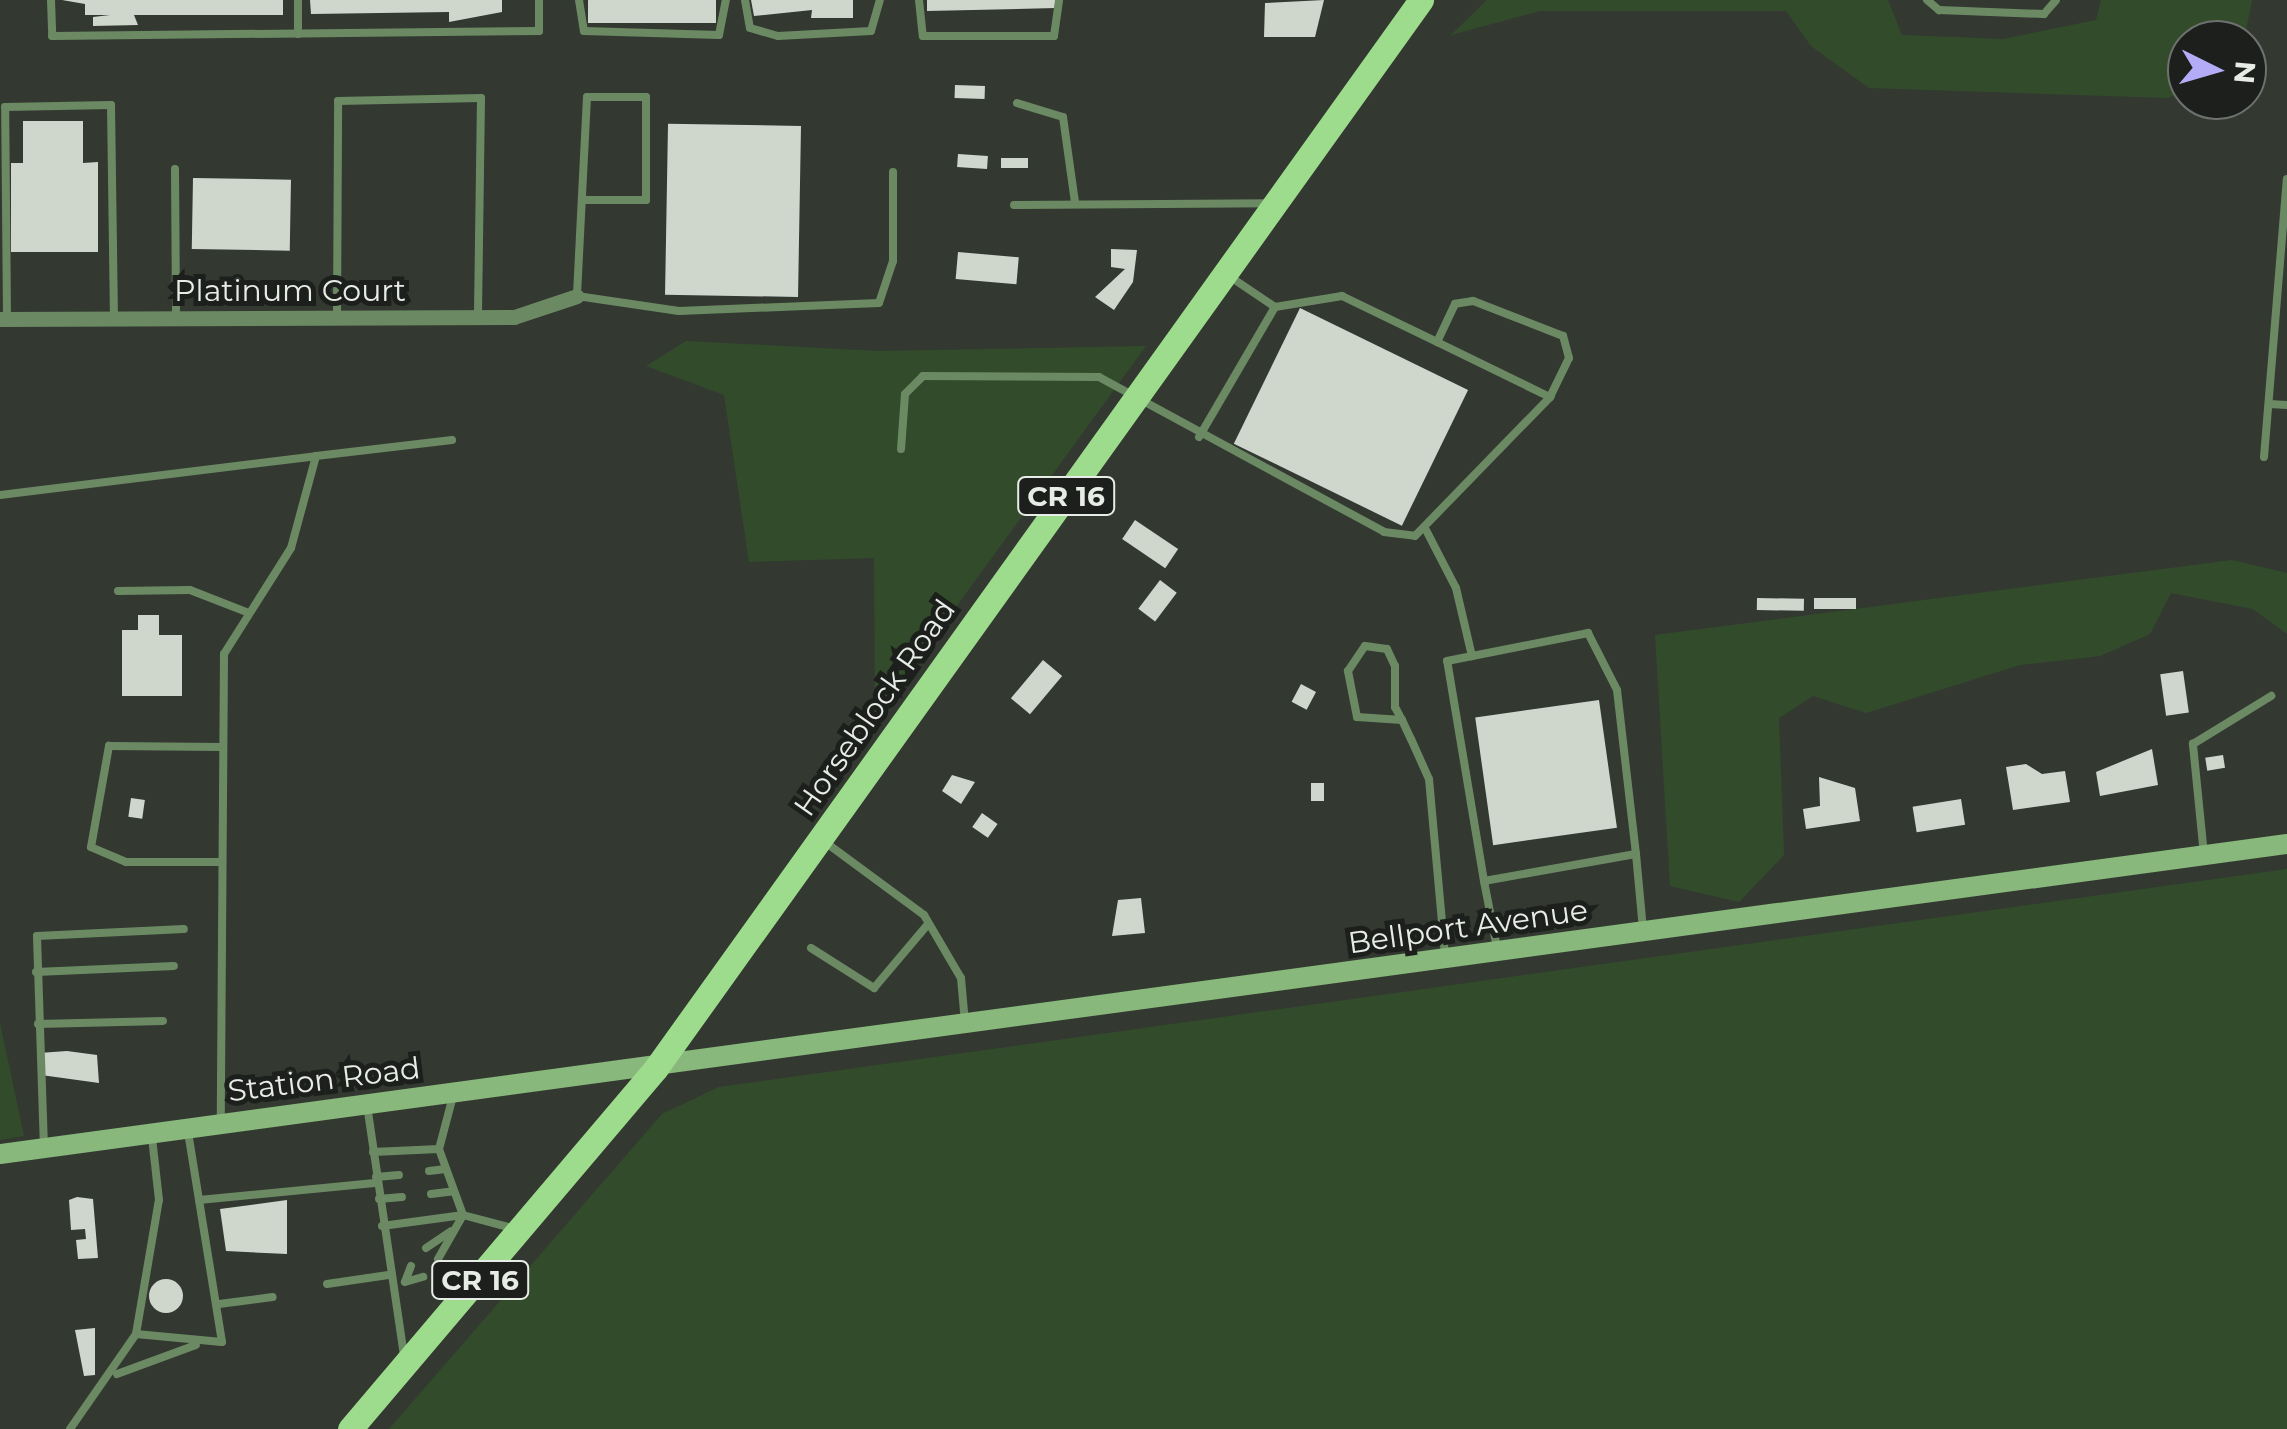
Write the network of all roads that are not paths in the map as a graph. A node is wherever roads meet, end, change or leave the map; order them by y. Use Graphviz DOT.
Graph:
graph roads {
  1 [pos="51,0"];
  2 [pos="298,0"];
  3 [pos="539,0"];
  4 [pos="579,0"];
  5 [pos="726,0"];
  6 [pos="745,0"];
  7 [pos="880,0"];
  8 [pos="919,0"];
  9 [pos="1059,0"];
  10 [pos="1421,0"];
  11 [pos="1927,0"];
  12 [pos="2056,0"];
  13 [pos="298,34"];
  14 [pos="1017,104"];
  15 [pos="175,170"];
  16 [pos="893,172"];
  17 [pos="2287,179"];
  18 [pos="584,200"];
  19 [pos="1075,202"];
  20 [pos="1276,203"];
  21 [pos="1014,205"];
  22 [pos="1225,274"];
  23 [pos="577,296"];
  24 [pos="1275,307"];
  25 [pos="478,318"];
  26 [pos="114,319"];
  27 [pos="176,319"];
  28 [pos="337,319"];
  29 [pos="3,320"];
  30 [pos="1437,342"];
  31 [pos="1550,397"];
  32 [pos="1136,398"];
  33 [pos="2269,404"];
  34 [pos="2287,405"];
  35 [pos="1199,437"];
  36 [pos="452,440"];
  37 [pos="901,449"];
  38 [pos="316,456"];
  39 [pos="2264,457"];
  40 [pos="0,495"];
  41 [pos="1426,530"];
  42 [pos="118,591"];
  43 [pos="249,613"];
  44 [pos="1472,656"];
  45 [pos="2272,696"];
  46 [pos="1402,720"];
  47 [pos="222,748"];
  48 [pos="822,839"];
  49 [pos="2287,844"];
  50 [pos="1636,854"];
  51 [pos="2204,856"];
  52 [pos="220,862"];
  53 [pos="1484,881"];
  54 [pos="928,924"];
  55 [pos="184,928"];
  56 [pos="1643,933"];
  57 [pos="811,948"];
  58 [pos="1498,952"];
  59 [pos="1444,961"];
  60 [pos="174,966"];
  61 [pos="36,972"];
  62 [pos="163,1021"];
  63 [pos="38,1024"];
  64 [pos="966,1027"];
  65 [pos="656,1068"];
  66 [pos="454,1093"];
  67 [pos="367,1105"];
  68 [pos="221,1124"];
  69 [pos="188,1128"];
  70 [pos="151,1133"];
  71 [pos="44,1148"];
  72 [pos="439,1149"];
  73 [pos="373,1152"];
  74 [pos="0,1154"];
  75 [pos="446,1169"];
  76 [pos="428,1171"];
  77 [pos="399,1174"];
  78 [pos="377,1180"];
  79 [pos="454,1191"];
  80 [pos="431,1194"];
  81 [pos="402,1197"];
  82 [pos="379,1199"];
  83 [pos="200,1200"];
  84 [pos="462,1215"];
  85 [pos="382,1226"];
  86 [pos="452,1231"];
  87 [pos="521,1231"];
  88 [pos="426,1248"];
  89 [pos="438,1259"];
  90 [pos="410,1266"];
  91 [pos="388,1276"];
  92 [pos="423,1277"];
  93 [pos="406,1282"];
  94 [pos="327,1284"];
  95 [pos="389,1287"];
  96 [pos="272,1297"];
  97 [pos="219,1304"];
  98 [pos="136,1334"];
  99 [pos="196,1344"];
  100 [pos="408,1365"];
  101 [pos="117,1374"];
  102 [pos="70,1429"];
  103 [pos="350,1429"];
  1 -- 13 [label="lane"];
  2 -- 13 [label="lane"];
  3 -- 13 [label="lane"];
  4 -- 5 [label="lane"];
  6 -- 7 [label="lane"];
  8 -- 9 [label="lane"];
  10 -- 20 [label="main road, Horseblock Road / CR 16"];
  11 -- 12 [label="lane"];
  14 -- 19 [label="lane"];
  15 -- 27 [label="lane"];
  16 -- 23 [label="lane"];
  17 -- 33 [label="lane"];
  18 -- 18 [label="lane"];
  18 -- 23 [label="lane"];
  19 -- 20 [label="lane"];
  19 -- 21 [label="lane"];
  20 -- 22 [label="main road, Horseblock Road / CR 16"];
  22 -- 24 [label="lane"];
  22 -- 32 [label="main road, Horseblock Road / CR 16"];
  23 -- 25 [label="street, Platinum Court"];
  24 -- 30 [label="lane"];
  24 -- 35 [label="lane"];
  25 -- 28 [label="street, Platinum Court"];
  25 -- 28 [label="lane"];
  26 -- 27 [label="street, Platinum Court"];
  26 -- 29 [label="street, Platinum Court"];
  26 -- 29 [label="lane"];
  27 -- 28 [label="street, Platinum Court"];
  30 -- 31 [label="lane"];
  30 -- 31 [label="lane"];
  31 -- 41 [label="lane"];
  32 -- 35 [label="lane"];
  32 -- 37 [label="lane"];
  32 -- 48 [label="main road, Horseblock Road / CR 16"];
  33 -- 34 [label="lane"];
  33 -- 39 [label="lane"];
  35 -- 41 [label="lane"];
  36 -- 38 [label="lane"];
  38 -- 40 [label="lane"];
  38 -- 43 [label="lane"];
  41 -- 44 [label="lane"];
  42 -- 43 [label="lane"];
  43 -- 47 [label="lane"];
  44 -- 50 [label="lane"];
  44 -- 53 [label="lane"];
  45 -- 51 [label="lane"];
  46 -- 46 [label="lane"];
  46 -- 59 [label="lane"];
  47 -- 52 [label="lane"];
  47 -- 52 [label="lane"];
  48 -- 54 [label="lane"];
  48 -- 65 [label="main road, Horseblock Road / CR 16"];
  49 -- 51 [label="main road, Bellport Avenue"];
  50 -- 53 [label="lane"];
  50 -- 56 [label="lane"];
  51 -- 56 [label="main road, Bellport Avenue"];
  52 -- 68 [label="lane"];
  53 -- 58 [label="lane"];
  54 -- 57 [label="lane"];
  54 -- 64 [label="lane"];
  55 -- 61 [label="lane"];
  56 -- 58 [label="main road, Bellport Avenue"];
  58 -- 59 [label="main road, Bellport Avenue"];
  59 -- 64 [label="main road, Bellport Avenue"];
  60 -- 61 [label="lane"];
  61 -- 63 [label="lane"];
  62 -- 63 [label="lane"];
  63 -- 71 [label="lane"];
  64 -- 65 [label="main road, Bellport Avenue"];
  65 -- 66 [label="main road, Station Road"];
  65 -- 87 [label="main road, Horseblock Road / CR 16"];
  66 -- 67 [label="main road, Station Road"];
  66 -- 72 [label="lane"];
  67 -- 68 [label="main road, Station Road"];
  67 -- 73 [label="lane"];
  68 -- 69 [label="main road, Station Road"];
  69 -- 70 [label="main road, Station Road"];
  69 -- 83 [label="lane"];
  70 -- 71 [label="main road, Station Road"];
  70 -- 98 [label="lane"];
  71 -- 74 [label="main road, Station Road"];
  72 -- 73 [label="lane"];
  72 -- 75 [label="lane"];
  73 -- 78 [label="lane"];
  75 -- 76 [label="lane"];
  75 -- 79 [label="lane"];
  77 -- 78 [label="lane"];
  78 -- 82 [label="lane"];
  78 -- 83 [label="lane"];
  79 -- 80 [label="lane"];
  79 -- 84 [label="lane"];
  81 -- 82 [label="lane"];
  82 -- 85 [label="lane"];
  83 -- 97 [label="lane"];
  84 -- 85 [label="lane"];
  84 -- 86 [label="lane"];
  84 -- 87 [label="lane"];
  85 -- 91 [label="lane"];
  86 -- 88 [label="lane"];
  86 -- 89 [label="lane"];
  87 -- 100 [label="main road, Horseblock Road / CR 16"];
  90 -- 93 [label="lane"];
  91 -- 94 [label="lane"];
  91 -- 95 [label="lane"];
  92 -- 93 [label="lane"];
  93 -- 95 [label="lane"];
  95 -- 100 [label="lane"];
  96 -- 97 [label="lane"];
  97 -- 99 [label="lane"];
  98 -- 99 [label="lane"];
  98 -- 101 [label="lane"];
  99 -- 101 [label="lane"];
  100 -- 103 [label="main road, Horseblock Road / CR 16"];
  101 -- 102 [label="lane"];
}
